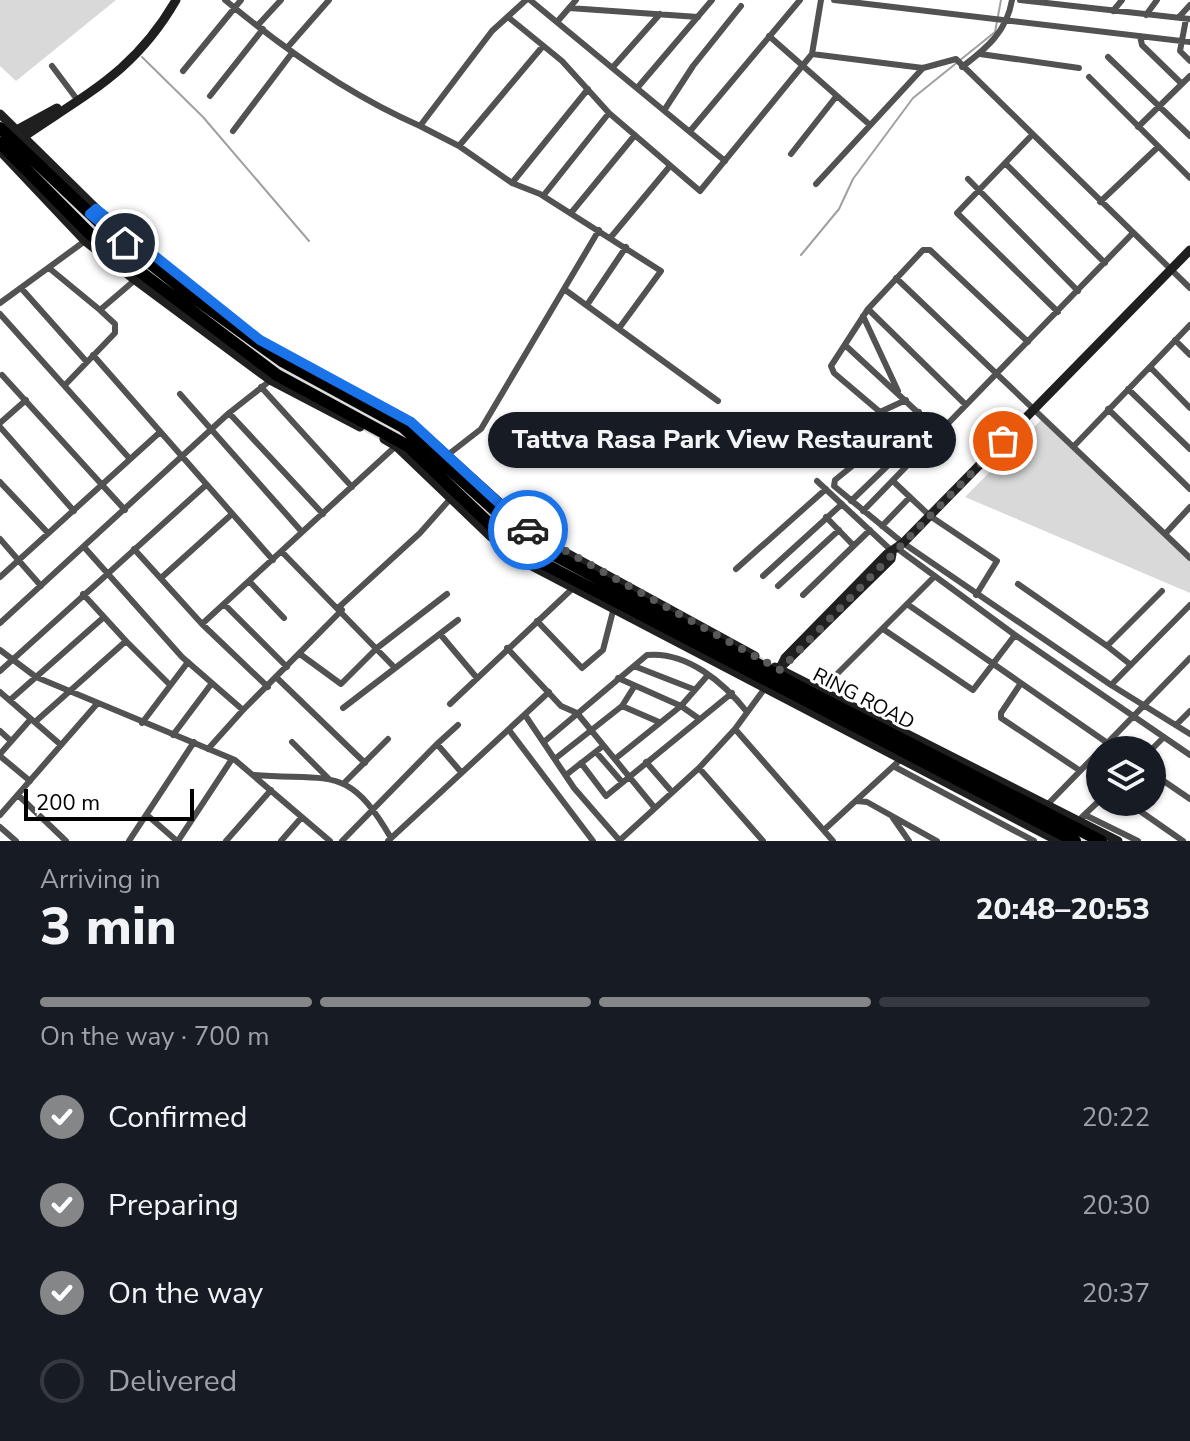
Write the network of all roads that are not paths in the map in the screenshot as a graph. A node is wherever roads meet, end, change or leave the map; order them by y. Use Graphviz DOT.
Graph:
graph roads {
  1 [pos="174,0"];
  2 [pos="225,0"];
  3 [pos="241,0"];
  4 [pos="281,0"];
  5 [pos="329,0"];
  6 [pos="528,0"];
  7 [pos="576,0"];
  8 [pos="712,0"];
  9 [pos="800,0"];
  10 [pos="821,0"];
  11 [pos="834,0"];
  12 [pos="1012,0"];
  13 [pos="1020,0"];
  14 [pos="1094,0"];
  15 [pos="1122,0"];
  16 [pos="1157,0"];
  17 [pos="1190,5"];
  18 [pos="741,6"];
  19 [pos="234,7"];
  20 [pos="569,8"];
  21 [pos="1088,8"];
  22 [pos="1113,11"];
  23 [pos="660,14"];
  24 [pos="1146,15"];
  25 [pos="508,17"];
  26 [pos="698,17"];
  27 [pos="1185,18"];
  28 [pos="1009,21"];
  29 [pos="557,22"];
  30 [pos="260,27"];
  31 [pos="769,36"];
  32 [pos="1140,36"];
  33 [pos="1186,42"];
  34 [pos="543,46"];
  35 [pos="290,50"];
  36 [pos="812,54"];
  37 [pos="980,54"];
  38 [pos="1108,57"];
  39 [pos="1190,61"];
  40 [pos="52,66"];
  41 [pos="613,67"];
  42 [pos="801,67"];
  43 [pos="962,67"];
  44 [pos="923,68"];
  45 [pos="1079,68"];
  46 [pos="183,71"];
  47 [pos="1190,76"];
  48 [pos="1089,77"];
  49 [pos="1182,84"];
  50 [pos="638,87"];
  51 [pos="588,89"];
  52 [pos="210,96"];
  53 [pos="76,98"];
  54 [pos="835,98"];
  55 [pos="1159,107"];
  56 [pos="665,109"];
  57 [pos="609,113"];
  58 [pos="0,114"];
  59 [pos="870,125"];
  60 [pos="420,126"];
  61 [pos="1138,127"];
  62 [pos="691,130"];
  63 [pos="233,131"];
  64 [pos="635,135"];
  65 [pos="1031,136"];
  66 [pos="1190,136"];
  67 [pos="6,142"];
  68 [pos="459,146"];
  69 [pos="1158,147"];
  70 [pos="791,154"];
  71 [pos="725,161"];
  72 [pos="1005,163"];
  73 [pos="670,166"];
  74 [pos="1190,178"];
  75 [pos="968,179"];
  76 [pos="512,183"];
  77 [pos="816,184"];
  78 [pos="979,190"];
  79 [pos="543,196"];
  80 [pos="1100,202"];
  81 [pos="571,213"];
  82 [pos="68,217"];
  83 [pos="599,230"];
  84 [pos="1131,235"];
  85 [pos="611,237"];
  86 [pos="85,241"];
  87 [pos="626,247"];
  88 [pos="1190,250"];
  89 [pos="1105,263"];
  90 [pos="49,268"];
  91 [pos="1170,269"];
  92 [pos="896,278"];
  93 [pos="135,280"];
  94 [pos="21,288"];
  95 [pos="1190,288"];
  96 [pos="564,289"];
  97 [pos="1078,291"];
  98 [pos="0,303"];
  99 [pos="587,305"];
  100 [pos="868,309"];
  101 [pos="100,310"];
  102 [pos="1058,312"];
  103 [pos="0,314"];
  104 [pos="863,316"];
  105 [pos="1190,325"];
  106 [pos="620,327"];
  107 [pos="1175,340"];
  108 [pos="1028,342"];
  109 [pos="845,345"];
  110 [pos="93,355"];
  111 [pos="1190,355"];
  112 [pos="86,361"];
  113 [pos="1150,367"];
  114 [pos="998,373"];
  115 [pos="2,375"];
  116 [pos="274,378"];
  117 [pos="65,385"];
  118 [pos="261,387"];
  119 [pos="1128,389"];
  120 [pos="180,394"];
  121 [pos="899,394"];
  122 [pos="26,400"];
  123 [pos="906,400"];
  124 [pos="718,401"];
  125 [pos="966,405"];
  126 [pos="1190,408"];
  127 [pos="1034,409"];
  128 [pos="1108,409"];
  129 [pos="919,412"];
  130 [pos="229,413"];
  131 [pos="0,425"];
  132 [pos="211,431"];
  133 [pos="159,433"];
  134 [pos="940,433"];
  135 [pos="398,444"];
  136 [pos="1074,446"];
  137 [pos="906,448"];
  138 [pos="1190,449"];
  139 [pos="182,458"];
  140 [pos="444,458"];
  141 [pos="130,459"];
  142 [pos="817,481"];
  143 [pos="0,482"];
  144 [pos="894,482"];
  145 [pos="103,485"];
  146 [pos="206,485"];
  147 [pos="352,487"];
  148 [pos="826,489"];
  149 [pos="1190,489"];
  150 [pos="910,497"];
  151 [pos="451,498"];
  152 [pos="851,501"];
  153 [pos="842,504"];
  154 [pos="1190,507"];
  155 [pos="125,510"];
  156 [pos="74,511"];
  157 [pos="863,511"];
  158 [pos="232,514"];
  159 [pos="323,514"];
  160 [pos="930,516"];
  161 [pos="826,517"];
  162 [pos="882,526"];
  163 [pos="839,530"];
  164 [pos="870,530"];
  165 [pos="302,532"];
  166 [pos="48,533"];
  167 [pos="1165,534"];
  168 [pos="0,539"];
  169 [pos="853,545"];
  170 [pos="84,547"];
  171 [pos="134,549"];
  172 [pos="897,550"];
  173 [pos="282,552"];
  174 [pos="1190,558"];
  175 [pos="273,560"];
  176 [pos="18,561"];
  177 [pos="736,569"];
  178 [pos="106,575"];
  179 [pos="763,576"];
  180 [pos="0,577"];
  181 [pos="934,577"];
  182 [pos="161,578"];
  183 [pos="249,581"];
  184 [pos="1018,584"];
  185 [pos="41,586"];
  186 [pos="778,586"];
  187 [pos="572,589"];
  188 [pos="1162,591"];
  189 [pos="83,594"];
  190 [pos="447,594"];
  191 [pos="803,595"];
  192 [pos="976,595"];
  193 [pos="224,604"];
  194 [pos="907,604"];
  195 [pos="1190,605"];
  196 [pos="340,609"];
  197 [pos="613,611"];
  198 [pos="104,617"];
  199 [pos="284,618"];
  200 [pos="458,620"];
  201 [pos="537,621"];
  202 [pos="0,623"];
  203 [pos="202,624"];
  204 [pos="883,629"];
  205 [pos="440,634"];
  206 [pos="1015,635"];
  207 [pos="126,641"];
  208 [pos="1107,646"];
  209 [pos="377,648"];
  210 [pos="507,648"];
  211 [pos="0,650"];
  212 [pos="300,654"];
  213 [pos="1190,658"];
  214 [pos="11,659"];
  215 [pos="188,662"];
  216 [pos="994,664"];
  217 [pos="1131,665"];
  218 [pos="634,666"];
  219 [pos="287,667"];
  220 [pos="395,668"];
  221 [pos="0,671"];
  222 [pos="708,675"];
  223 [pos="36,677"];
  224 [pos="774,677"];
  225 [pos="277,678"];
  226 [pos="477,678"];
  227 [pos="618,678"];
  228 [pos="212,683"];
  229 [pos="1021,683"];
  230 [pos="170,685"];
  231 [pos="1111,685"];
  232 [pos="268,687"];
  233 [pos="634,687"];
  234 [pos="693,689"];
  235 [pos="821,690"];
  236 [pos="71,691"];
  237 [pos="0,692"];
  238 [pos="549,692"];
  239 [pos="732,693"];
  240 [pos="10,700"];
  241 [pos="450,704"];
  242 [pos="96,705"];
  243 [pos="1143,705"];
  244 [pos="622,706"];
  245 [pos="681,706"];
  246 [pos="343,708"];
  247 [pos="243,710"];
  248 [pos="1190,711"];
  249 [pos="747,712"];
  250 [pos="577,713"];
  251 [pos="525,715"];
  252 [pos="1133,715"];
  253 [pos="698,718"];
  254 [pos="32,721"];
  255 [pos="659,722"];
  256 [pos="142,723"];
  257 [pos="458,725"];
  258 [pos="1176,725"];
  259 [pos="735,729"];
  260 [pos="509,730"];
  261 [pos="591,730"];
  262 [pos="0,731"];
  263 [pos="1190,734"];
  264 [pos="173,735"];
  265 [pos="1097,736"];
  266 [pos="1112,736"];
  267 [pos="1163,736"];
  268 [pos="1166,738"];
  269 [pos="388,739"];
  270 [pos="11,741"];
  271 [pos="545,741"];
  272 [pos="194,742"];
  273 [pos="292,742"];
  274 [pos="437,744"];
  275 [pos="61,745"];
  276 [pos="603,746"];
  277 [pos="208,749"];
  278 [pos="596,752"];
  279 [pos="0,755"];
  280 [pos="1190,755"];
  281 [pos="556,758"];
  282 [pos="232,759"];
  283 [pos="615,759"];
  284 [pos="646,762"];
  285 [pos="365,763"];
  286 [pos="581,763"];
  287 [pos="1086,763"];
  288 [pos="897,764"];
  289 [pos="699,768"];
  290 [pos="1079,770"];
  291 [pos="461,772"];
  292 [pos="254,774"];
  293 [pos="566,775"];
  294 [pos="628,776"];
  295 [pos="329,779"];
  296 [pos="30,781"];
  297 [pos="345,782"];
  298 [pos="622,782"];
  299 [pos="1166,783"];
  300 [pos="574,788"];
  301 [pos="271,790"];
  302 [pos="672,792"];
  303 [pos="18,795"];
  304 [pos="1190,799"];
  305 [pos="559,801"];
  306 [pos="857,801"];
  307 [pos="1047,805"];
  308 [pos="372,806"];
  309 [pos="654,807"];
  310 [pos="1086,812"];
  311 [pos="0,815"];
  312 [pos="147,815"];
  313 [pos="892,816"];
  314 [pos="1147,816"];
  315 [pos="301,818"];
  316 [pos="0,827"];
  317 [pos="824,830"];
  318 [pos="1065,830"];
  319 [pos="1018,833"];
  320 [pos="390,839"];
  321 [pos="16,841"];
  322 [pos="66,841"];
  323 [pos="129,841"];
  324 [pos="178,841"];
  325 [pos="226,841"];
  326 [pos="281,841"];
  327 [pos="330,841"];
  328 [pos="342,841"];
  329 [pos="593,841"];
  330 [pos="620,841"];
  331 [pos="763,841"];
  332 [pos="833,841"];
  333 [pos="909,841"];
  334 [pos="937,841"];
  335 [pos="1010,841"];
  336 [pos="1034,841"];
  337 [pos="1075,841"];
  338 [pos="1101,841"];
  339 [pos="1118,841"];
  340 [pos="1138,841"];
  341 [pos="1183,841"];
  1 -- 53 [label="street"];
  1 -- 67 [label="street"];
  2 -- 19 [label="street"];
  3 -- 19 [label="street"];
  4 -- 30 [label="street"];
  5 -- 35 [label="street"];
  6 -- 25 [label="street"];
  6 -- 29 [label="street"];
  7 -- 20 [label="street"];
  8 -- 26 [label="street"];
  9 -- 31 [label="street"];
  10 -- 36 [label="street"];
  11 -- 28 [label="street"];
  12 -- 28 [label="street"];
  13 -- 21 [label="street"];
  14 -- 21 [label="street"];
  15 -- 22 [label="street"];
  16 -- 24 [label="street"];
  17 -- 27 [label="street"];
  18 -- 56 [label="street"];
  19 -- 30 [label="street"];
  19 -- 46 [label="street"];
  20 -- 23 [label="street"];
  20 -- 29 [label="street"];
  21 -- 22 [label="street"];
  22 -- 24 [label="street"];
  23 -- 26 [label="street"];
  23 -- 41 [label="street"];
  24 -- 27 [label="street"];
  25 -- 34 [label="street"];
  25 -- 60 [label="street"];
  26 -- 50 [label="street"];
  27 -- 33 [label="street"];
  28 -- 32 [label="street"];
  28 -- 37 [label="street"];
  29 -- 41 [label="street"];
  30 -- 35 [label="street"];
  30 -- 52 [label="street"];
  31 -- 42 [label="street"];
  31 -- 62 [label="street"];
  32 -- 33 [label="street"];
  32 -- 49 [label="street"];
  33 -- 39 [label="street"];
  34 -- 51 [label="street"];
  34 -- 68 [label="street"];
  35 -- 60 [label="street"];
  35 -- 63 [label="street"];
  36 -- 42 [label="street"];
  36 -- 44 [label="street"];
  37 -- 43 [label="street"];
  37 -- 45 [label="street"];
  38 -- 55 [label="street"];
  40 -- 53 [label="street"];
  41 -- 50 [label="street"];
  42 -- 54 [label="street"];
  42 -- 71 [label="street"];
  43 -- 44 [label="street"];
  43 -- 65 [label="street"];
  44 -- 59 [label="street"];
  47 -- 49 [label="street"];
  48 -- 61 [label="street"];
  49 -- 55 [label="street"];
  50 -- 56 [label="street"];
  51 -- 57 [label="street"];
  51 -- 76 [label="street"];
  53 -- 67 [label="street"];
  54 -- 59 [label="street"];
  54 -- 70 [label="street"];
  55 -- 61 [label="street"];
  55 -- 66 [label="street"];
  56 -- 62 [label="street"];
  57 -- 64 [label="street"];
  57 -- 79 [label="street"];
  58 -- 67 [label="street"];
  59 -- 77 [label="street"];
  60 -- 68 [label="street"];
  61 -- 69 [label="street"];
  62 -- 71 [label="street"];
  64 -- 73 [label="street"];
  64 -- 81 [label="street"];
  65 -- 72 [label="street"];
  65 -- 80 [label="street"];
  67 -- 82 [label="highway, RING ROAD"];
  67 -- 140 [label="highway, RING ROAD"];
  68 -- 76 [label="street"];
  69 -- 74 [label="street"];
  69 -- 80 [label="street"];
  71 -- 73 [label="street"];
  72 -- 78 [label="street"];
  72 -- 89 [label="street"];
  73 -- 85 [label="street"];
  75 -- 78 [label="street"];
  76 -- 79 [label="street"];
  78 -- 97 [label="street"];
  78 -- 102 [label="street"];
  79 -- 81 [label="street"];
  80 -- 84 [label="street"];
  81 -- 83 [label="street"];
  82 -- 86 [label="street"];
  82 -- 116 [label="highway, RING ROAD"];
  83 -- 85 [label="street"];
  83 -- 96 [label="street"];
  84 -- 89 [label="street"];
  84 -- 91 [label="street"];
  85 -- 87 [label="street"];
  86 -- 90 [label="street"];
  86 -- 93 [label="street"];
  87 -- 99 [label="street"];
  87 -- 106 [label="street"];
  88 -- 91 [label="street"];
  89 -- 97 [label="street"];
  90 -- 94 [label="street"];
  90 -- 101 [label="street"];
  91 -- 95 [label="street"];
  91 -- 127 [label="street"];
  92 -- 100 [label="street"];
  92 -- 108 [label="street"];
  92 -- 114 [label="street"];
  93 -- 101 [label="street"];
  93 -- 116 [label="street"];
  94 -- 98 [label="street"];
  94 -- 112 [label="street"];
  96 -- 99 [label="street"];
  96 -- 140 [label="street"];
  97 -- 102 [label="street"];
  99 -- 106 [label="street"];
  100 -- 104 [label="street"];
  100 -- 125 [label="street"];
  101 -- 110 [label="street"];
  102 -- 108 [label="street"];
  103 -- 117 [label="street"];
  104 -- 109 [label="street"];
  104 -- 121 [label="street"];
  105 -- 107 [label="street"];
  106 -- 124 [label="street"];
  107 -- 111 [label="street"];
  107 -- 113 [label="street"];
  108 -- 114 [label="street"];
  109 -- 121 [label="street"];
  109 -- 123 [label="street"];
  110 -- 112 [label="street"];
  110 -- 133 [label="street"];
  112 -- 117 [label="street"];
  113 -- 119 [label="street"];
  113 -- 126 [label="street"];
  114 -- 125 [label="street"];
  114 -- 127 [label="street"];
  115 -- 122 [label="street"];
  116 -- 118 [label="street"];
  116 -- 135 [label="highway, RING ROAD"];
  117 -- 141 [label="street"];
  118 -- 130 [label="street"];
  118 -- 147 [label="street"];
  119 -- 128 [label="street"];
  119 -- 138 [label="street"];
  120 -- 132 [label="street"];
  121 -- 123 [label="street"];
  122 -- 131 [label="street"];
  122 -- 145 [label="street"];
  123 -- 129 [label="street"];
  125 -- 134 [label="street"];
  127 -- 136 [label="street"];
  127 -- 160 [label="street"];
  128 -- 136 [label="street"];
  128 -- 149 [label="street"];
  129 -- 134 [label="street"];
  129 -- 152 [label="street"];
  130 -- 132 [label="street"];
  130 -- 159 [label="street"];
  131 -- 156 [label="street"];
  132 -- 139 [label="street"];
  132 -- 165 [label="street"];
  133 -- 139 [label="street"];
  133 -- 141 [label="street"];
  134 -- 144 [label="street"];
  135 -- 147 [label="street"];
  135 -- 151 [label="street"];
  135 -- 224 [label="highway, RING ROAD"];
  136 -- 167 [label="street"];
  137 -- 152 [label="street"];
  139 -- 146 [label="street"];
  139 -- 155 [label="street"];
  140 -- 224 [label="highway, RING ROAD"];
  141 -- 145 [label="street"];
  142 -- 148 [label="street"];
  143 -- 166 [label="street"];
  144 -- 150 [label="street"];
  144 -- 157 [label="street"];
  145 -- 155 [label="street"];
  145 -- 156 [label="street"];
  146 -- 158 [label="street"];
  146 -- 171 [label="street"];
  147 -- 159 [label="street"];
  148 -- 153 [label="street"];
  148 -- 177 [label="street"];
  150 -- 160 [label="street"];
  150 -- 162 [label="street"];
  151 -- 187 [label="street"];
  151 -- 196 [label="street"];
  152 -- 157 [label="street"];
  153 -- 161 [label="street"];
  153 -- 164 [label="street"];
  154 -- 167 [label="street"];
  155 -- 170 [label="street"];
  156 -- 166 [label="street"];
  157 -- 162 [label="street"];
  158 -- 175 [label="street"];
  158 -- 182 [label="street"];
  159 -- 165 [label="street"];
  160 -- 172 [label="street"];
  160 -- 192 [label="street"];
  161 -- 163 [label="street"];
  161 -- 179 [label="street"];
  162 -- 172 [label="street"];
  163 -- 169 [label="street"];
  163 -- 186 [label="street"];
  164 -- 169 [label="street"];
  164 -- 172 [label="street"];
  165 -- 173 [label="street"];
  166 -- 176 [label="street"];
  167 -- 174 [label="street"];
  168 -- 176 [label="street"];
  169 -- 191 [label="street"];
  170 -- 178 [label="street"];
  170 -- 185 [label="street"];
  171 -- 178 [label="street"];
  171 -- 182 [label="street"];
  172 -- 181 [label="street"];
  172 -- 192 [label="street"];
  172 -- 224 [label="street"];
  173 -- 175 [label="street"];
  173 -- 196 [label="street"];
  175 -- 183 [label="street"];
  176 -- 180 [label="street"];
  176 -- 185 [label="street"];
  178 -- 189 [label="street"];
  178 -- 215 [label="street"];
  181 -- 194 [label="street"];
  181 -- 206 [label="street"];
  182 -- 203 [label="street"];
  183 -- 193 [label="street"];
  183 -- 199 [label="street"];
  184 -- 208 [label="street"];
  185 -- 202 [label="street"];
  187 -- 197 [label="street"];
  187 -- 201 [label="street"];
  188 -- 208 [label="street"];
  189 -- 198 [label="street"];
  189 -- 214 [label="street"];
  190 -- 209 [label="street"];
  192 -- 231 [label="street"];
  193 -- 203 [label="street"];
  193 -- 219 [label="street"];
  194 -- 204 [label="street"];
  194 -- 216 [label="street"];
  195 -- 217 [label="street"];
  196 -- 209 [label="street"];
  196 -- 212 [label="street"];
  197 -- 201 [label="street"];
  197 -- 224 [label="street"];
  198 -- 207 [label="street"];
  198 -- 223 [label="street"];
  200 -- 205 [label="street"];
  201 -- 210 [label="street"];
  203 -- 232 [label="street"];
  204 -- 216 [label="street"];
  204 -- 235 [label="street"];
  205 -- 220 [label="street"];
  205 -- 226 [label="street"];
  206 -- 216 [label="street"];
  206 -- 252 [label="street"];
  207 -- 230 [label="street"];
  207 -- 236 [label="street"];
  208 -- 217 [label="street"];
  209 -- 212 [label="street"];
  209 -- 220 [label="street"];
  210 -- 226 [label="street"];
  210 -- 238 [label="street"];
  211 -- 214 [label="street"];
  212 -- 219 [label="street"];
  213 -- 243 [label="street"];
  214 -- 221 [label="street"];
  214 -- 223 [label="street"];
  215 -- 228 [label="street"];
  215 -- 230 [label="street"];
  216 -- 229 [label="street"];
  217 -- 231 [label="street"];
  218 -- 222 [label="street"];
  218 -- 227 [label="street"];
  218 -- 234 [label="street"];
  219 -- 225 [label="street"];
  220 -- 246 [label="street"];
  222 -- 234 [label="street"];
  222 -- 239 [label="street"];
  223 -- 236 [label="street"];
  223 -- 240 [label="street"];
  224 -- 235 [label="street"];
  224 -- 249 [label="street"];
  224 -- 288 [label="street"];
  224 -- 318 [label="highway, RING ROAD"];
  225 -- 232 [label="street"];
  225 -- 285 [label="street"];
  226 -- 241 [label="street"];
  227 -- 233 [label="street"];
  227 -- 250 [label="street"];
  228 -- 247 [label="street"];
  228 -- 264 [label="street"];
  229 -- 265 [label="street"];
  229 -- 290 [label="street"];
  230 -- 256 [label="street"];
  231 -- 243 [label="street"];
  232 -- 247 [label="street"];
  233 -- 244 [label="street"];
  233 -- 245 [label="street"];
  234 -- 245 [label="street"];
  235 -- 307 [label="street"];
  236 -- 242 [label="street"];
  236 -- 254 [label="street"];
  237 -- 240 [label="street"];
  238 -- 250 [label="street"];
  238 -- 251 [label="street"];
  239 -- 249 [label="street"];
  239 -- 253 [label="street"];
  240 -- 254 [label="street"];
  242 -- 256 [label="street"];
  242 -- 275 [label="street"];
  243 -- 252 [label="street"];
  243 -- 258 [label="street"];
  244 -- 255 [label="street"];
  244 -- 261 [label="street"];
  245 -- 253 [label="street"];
  245 -- 255 [label="street"];
  247 -- 277 [label="street"];
  248 -- 258 [label="street"];
  249 -- 259 [label="street"];
  250 -- 261 [label="street"];
  250 -- 271 [label="street"];
  251 -- 260 [label="street"];
  251 -- 271 [label="street"];
  252 -- 266 [label="street"];
  252 -- 267 [label="street"];
  253 -- 284 [label="street"];
  254 -- 270 [label="street"];
  254 -- 275 [label="street"];
  255 -- 283 [label="street"];
  256 -- 264 [label="street"];
  257 -- 274 [label="street"];
  258 -- 263 [label="street"];
  259 -- 289 [label="street"];
  259 -- 317 [label="street"];
  260 -- 291 [label="street"];
  260 -- 305 [label="street"];
  261 -- 276 [label="street"];
  261 -- 281 [label="street"];
  262 -- 270 [label="street"];
  264 -- 272 [label="street"];
  268 -- 280 [label="street"];
  269 -- 285 [label="street"];
  270 -- 279 [label="street"];
  271 -- 281 [label="street"];
  272 -- 277 [label="street"];
  272 -- 312 [label="street"];
  273 -- 295 [label="street"];
  274 -- 291 [label="street"];
  274 -- 308 [label="street"];
  275 -- 296 [label="street"];
  276 -- 278 [label="street"];
  276 -- 283 [label="street"];
  277 -- 282 [label="street"];
  278 -- 286 [label="street"];
  278 -- 298 [label="street"];
  279 -- 296 [label="street"];
  281 -- 293 [label="street"];
  282 -- 292 [label="street"];
  282 -- 324 [label="street"];
  283 -- 294 [label="street"];
  284 -- 294 [label="street"];
  284 -- 302 [label="street"];
  285 -- 297 [label="street"];
  286 -- 293 [label="street"];
  286 -- 298 [label="street"];
  287 -- 290 [label="street"];
  288 -- 306 [label="street"];
  288 -- 318 [label="street"];
  288 -- 319 [label="street"];
  289 -- 302 [label="street"];
  289 -- 331 [label="street"];
  290 -- 307 [label="street"];
  291 -- 320 [label="street"];
  292 -- 295 [label="street"];
  292 -- 301 [label="street"];
  293 -- 300 [label="street"];
  294 -- 298 [label="street"];
  294 -- 309 [label="street"];
  295 -- 297 [label="street"];
  296 -- 303 [label="street"];
  297 -- 308 [label="street"];
  299 -- 304 [label="street"];
  300 -- 305 [label="street"];
  300 -- 330 [label="street"];
  301 -- 315 [label="street"];
  301 -- 325 [label="street"];
  302 -- 309 [label="street"];
  303 -- 311 [label="street"];
  303 -- 322 [label="street"];
  305 -- 329 [label="street"];
  306 -- 313 [label="street"];
  306 -- 317 [label="street"];
  307 -- 318 [label="street"];
  308 -- 320 [label="street"];
  308 -- 328 [label="street"];
  309 -- 330 [label="street"];
  310 -- 318 [label="street"];
  312 -- 323 [label="street"];
  312 -- 324 [label="street"];
  313 -- 333 [label="street"];
  313 -- 334 [label="street"];
  314 -- 341 [label="street"];
  315 -- 326 [label="street"];
  315 -- 327 [label="street"];
  316 -- 321 [label="street"];
  317 -- 332 [label="street"];
  318 -- 337 [label="highway, RING ROAD"];
  318 -- 338 [label="highway, RING ROAD"];
  318 -- 339 [label="street"];
  318 -- 340 [label="street"];
  319 -- 335 [label="street"];
  319 -- 336 [label="street"];
}
